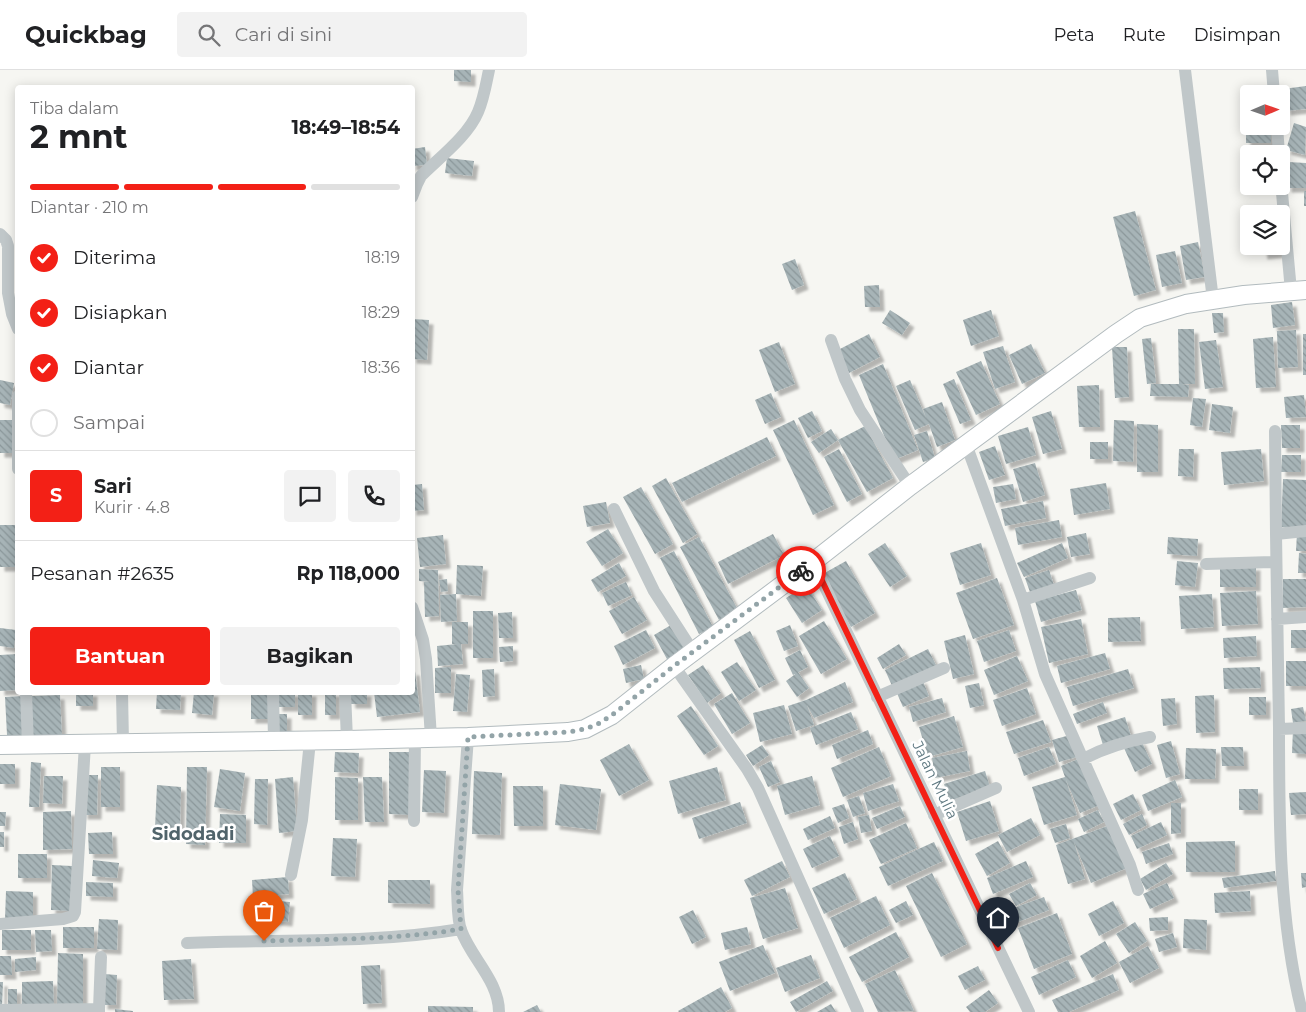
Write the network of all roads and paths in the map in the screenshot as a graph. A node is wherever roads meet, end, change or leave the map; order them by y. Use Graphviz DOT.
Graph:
graph roads {
  1 [pos="489,70"];
  2 [pos="1185,70"];
  3 [pos="1272,70"];
  4 [pos="1273,85"];
  5 [pos="415,187"];
  6 [pos="1283,195"];
  7 [pos="0,234"];
  8 [pos="1298,291"];
  9 [pos="1212,300"];
  10 [pos="15,321"];
  11 [pos="831,340"];
  12 [pos="1276,431"];
  13 [pos="966,444"];
  14 [pos="910,486"];
  15 [pos="614,509"];
  16 [pos="1306,531"];
  17 [pos="1276,534"];
  18 [pos="813,562"];
  19 [pos="1276,562"];
  20 [pos="1206,564"];
  21 [pos="1090,578"];
  22 [pos="1023,600"];
  23 [pos="415,616"];
  24 [pos="1306,617"];
  25 [pos="1277,619"];
  26 [pos="694,652"];
  27 [pos="674,666"];
  28 [pos="944,668"];
  29 [pos="26,695"];
  30 [pos="122,695"];
  31 [pos="273,695"];
  32 [pos="344,695"];
  33 [pos="877,697"];
  34 [pos="1306,728"];
  35 [pos="1279,729"];
  36 [pos="468,737"];
  37 [pos="1150,737"];
  38 [pos="423,738"];
  39 [pos="274,740"];
  40 [pos="347,740"];
  41 [pos="310,741"];
  42 [pos="85,744"];
  43 [pos="123,744"];
  44 [pos="0,745"];
  45 [pos="28,745"];
  46 [pos="1083,759"];
  47 [pos="996,788"];
  48 [pos="934,816"];
  49 [pos="414,821"];
  50 [pos="291,875"];
  51 [pos="1138,890"];
  52 [pos="0,924"];
  53 [pos="461,929"];
  54 [pos="187,943"];
  55 [pos="101,957"];
  56 [pos="0,1010"];
  57 [pos="99,1010"];
  58 [pos="499,1012"];
  59 [pos="858,1012"];
  60 [pos="1029,1012"];
  61 [pos="1302,1012"];
  1 -- 5 [label="street"];
  2 -- 9 [label="street"];
  3 -- 4 [label="street"];
  6 -- 8 [label="street"];
  7 -- 10 [label="street"];
  8 -- 9 [label="main road"];
  9 -- 13 [label="main road"];
  11 -- 14 [label="street"];
  12 -- 17 [label="street"];
  13 -- 14 [label="main road"];
  13 -- 22 [label="street"];
  14 -- 18 [label="main road"];
  15 -- 26 [label="street"];
  16 -- 17 [label="street"];
  17 -- 19 [label="street"];
  18 -- 26 [label="main road"];
  18 -- 33 [label="street, Jalan Mulia"];
  19 -- 20 [label="street"];
  19 -- 25 [label="street"];
  21 -- 22 [label="street"];
  22 -- 46 [label="street"];
  23 -- 38 [label="street"];
  24 -- 25 [label="street"];
  25 -- 35 [label="street"];
  26 -- 27 [label="main road"];
  27 -- 36 [label="main road"];
  27 -- 59 [label="street"];
  28 -- 33 [label="street"];
  29 -- 45 [label="street"];
  30 -- 43 [label="street"];
  31 -- 39 [label="street"];
  32 -- 40 [label="street"];
  33 -- 48 [label="street, Jalan Mulia"];
  34 -- 35 [label="street"];
  35 -- 61 [label="street"];
  36 -- 38 [label="main road"];
  36 -- 53 [label="street"];
  37 -- 46 [label="street"];
  38 -- 40 [label="main road"];
  38 -- 49 [label="street"];
  39 -- 41 [label="main road"];
  39 -- 43 [label="main road"];
  40 -- 41 [label="main road"];
  41 -- 50 [label="street"];
  42 -- 43 [label="main road"];
  42 -- 45 [label="main road"];
  42 -- 52 [label="street"];
  44 -- 45 [label="main road"];
  46 -- 51 [label="street"];
  47 -- 48 [label="street"];
  48 -- 60 [label="street, Jalan Mulia"];
  53 -- 54 [label="street"];
  53 -- 58 [label="street"];
  55 -- 57 [label="street"];
  56 -- 57 [label="street"];
}
